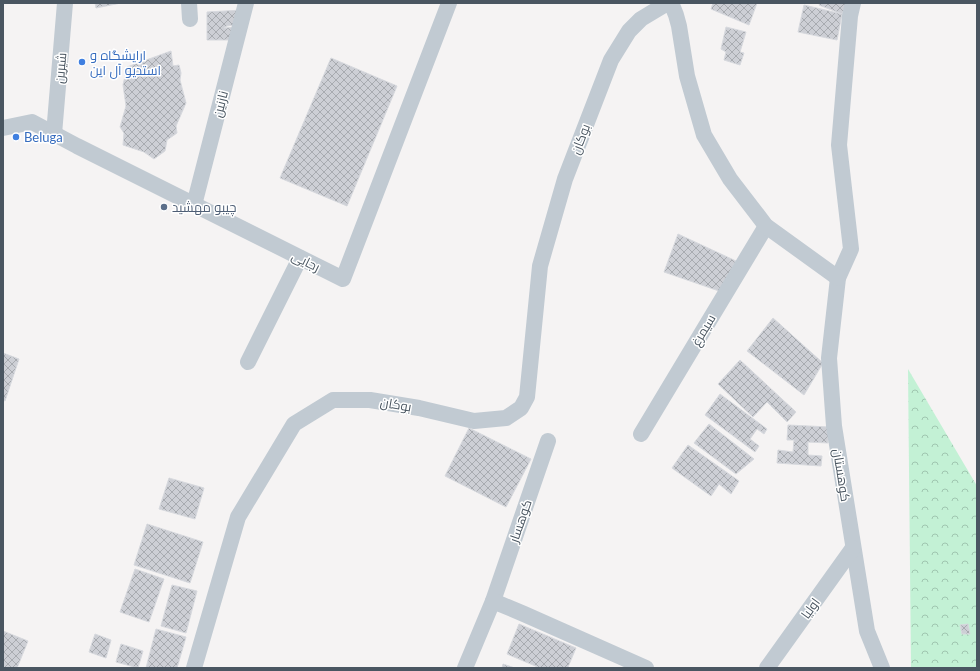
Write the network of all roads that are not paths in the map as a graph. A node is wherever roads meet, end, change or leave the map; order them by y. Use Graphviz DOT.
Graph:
graph roads {
  1 [pos="65,3"];
  2 [pos="246,3"];
  3 [pos="449,3"];
  4 [pos="853,3"];
  5 [pos="3,128"];
  6 [pos="54,134"];
  7 [pos="194,205"];
  8 [pos="766,226"];
  9 [pos="300,258"];
  10 [pos="838,278"];
  11 [pos="248,362"];
  12 [pos="641,434"];
  13 [pos="548,441"];
  14 [pos="853,548"];
  15 [pos="493,602"];
  16 [pos="194,668"];
  17 [pos="464,668"];
  18 [pos="646,668"];
  19 [pos="767,668"];
  20 [pos="882,668"];
  1 -- 6 [label="street, شیرین"];
  2 -- 7 [label="street, نازنین"];
  3 -- 9 [label="street, رجایی"];
  4 -- 10 [label="street"];
  5 -- 6 [label="street, رجایی"];
  6 -- 7 [label="street, رجایی"];
  7 -- 9 [label="street, رجایی"];
  8 -- 10 [label="street, بوکان"];
  8 -- 12 [label="street, سیمرغ"];
  8 -- 16 [label="street, بوکان"];
  9 -- 11 [label="street"];
  10 -- 14 [label="street, کوهستان"];
  13 -- 15 [label="street, کوهسار"];
  14 -- 19 [label="street, اولیا"];
  14 -- 20 [label="street, کوهستان"];
  15 -- 17 [label="street, کوهسار"];
  15 -- 18 [label="street"];
}
